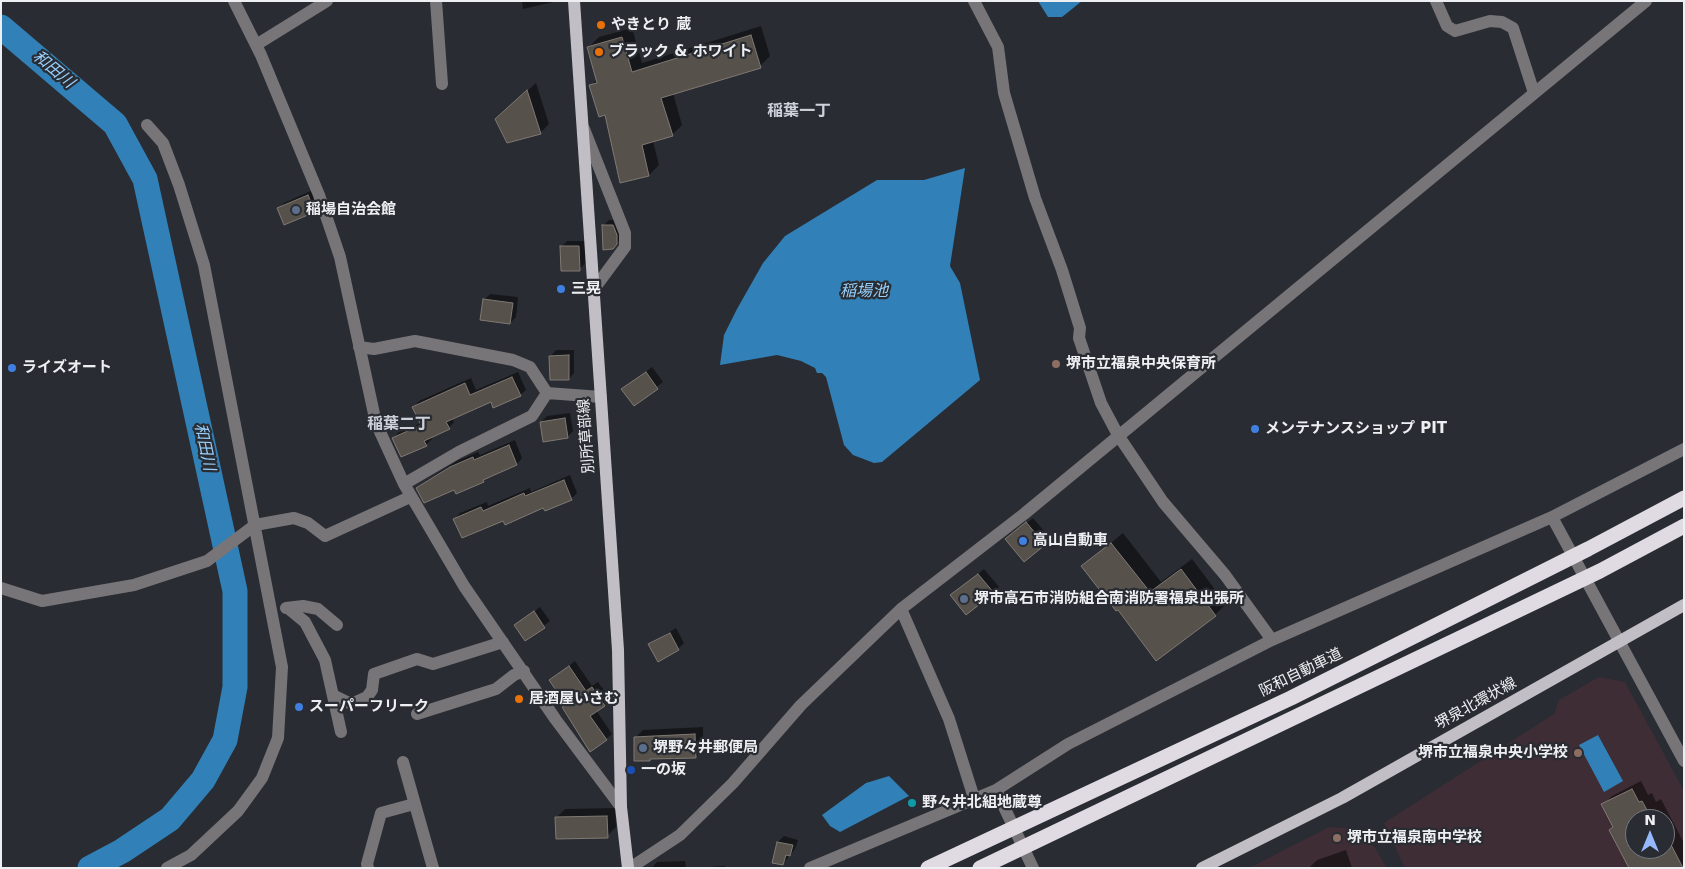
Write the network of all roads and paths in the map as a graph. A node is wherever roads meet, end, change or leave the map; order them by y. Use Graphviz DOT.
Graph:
graph roads {
  1 [pos="234,1"];
  2 [pos="327,1"];
  3 [pos="436,1"];
  4 [pos="574,1"];
  5 [pos="974,1"];
  6 [pos="1436,1"];
  7 [pos="1646,1"];
  8 [pos="256,45"];
  9 [pos="442,84"];
  10 [pos="1534,93"];
  11 [pos="147,125"];
  12 [pos="583,126"];
  13 [pos="594,289"];
  14 [pos="359,347"];
  15 [pos="547,393"];
  16 [pos="601,397"];
  17 [pos="1118,435"];
  18 [pos="1684,449"];
  19 [pos="404,484"];
  20 [pos="410,497"];
  21 [pos="1684,498"];
  22 [pos="1555,522"];
  23 [pos="255,526"];
  24 [pos="1684,526"];
  25 [pos="1,588"];
  26 [pos="1684,605"];
  27 [pos="288,608"];
  28 [pos="900,609"];
  29 [pos="271,610"];
  30 [pos="337,625"];
  31 [pos="1272,640"];
  32 [pos="503,642"];
  33 [pos="1620,642"];
  34 [pos="524,671"];
  35 [pos="333,695"];
  36 [pos="417,714"];
  37 [pos="341,732"];
  38 [pos="1684,761"];
  39 [pos="402,762"];
  40 [pos="999,795"];
  41 [pos="974,798"];
  42 [pos="414,804"];
  43 [pos="621,807"];
  44 [pos="167,868"];
  45 [pos="368,868"];
  46 [pos="433,868"];
  47 [pos="629,868"];
  48 [pos="810,868"];
  49 [pos="928,868"];
  50 [pos="980,868"];
  51 [pos="1033,868"];
  52 [pos="1202,868"];
  1 -- 8 [label="street"];
  2 -- 8 [label="street"];
  3 -- 9 [label="street"];
  4 -- 12 [label="main road, 別所草部線"];
  5 -- 17 [label="street"];
  6 -- 10 [label="street"];
  7 -- 10 [label="street"];
  8 -- 14 [label="street"];
  10 -- 17 [label="street"];
  11 -- 23 [label="street"];
  12 -- 13 [label="main road, 別所草部線"];
  12 -- 13 [label="street"];
  13 -- 16 [label="main road, 別所草部線"];
  14 -- 15 [label="street"];
  14 -- 19 [label="street"];
  15 -- 16 [label="street"];
  15 -- 19 [label="street"];
  16 -- 43 [label="main road, 別所草部線"];
  17 -- 28 [label="street"];
  17 -- 31 [label="street"];
  18 -- 22 [label="street"];
  19 -- 20 [label="street"];
  20 -- 23 [label="street"];
  20 -- 32 [label="street"];
  21 -- 49 [label="highway, 阪和自動車道"];
  22 -- 31 [label="street"];
  22 -- 33 [label="street"];
  23 -- 25 [label="street"];
  23 -- 29 [label="street"];
  24 -- 50 [label="highway"];
  26 -- 33 [label="main road, 堺泉北環状線"];
  27 -- 29 [label="street"];
  27 -- 30 [label="street"];
  27 -- 35 [label="street"];
  28 -- 41 [label="street"];
  28 -- 47 [label="street"];
  29 -- 44 [label="street"];
  31 -- 40 [label="street"];
  32 -- 34 [label="street"];
  32 -- 35 [label="street"];
  33 -- 38 [label="street"];
  33 -- 52 [label="main road, 堺泉北環状線"];
  34 -- 36 [label="street"];
  34 -- 43 [label="street"];
  35 -- 37 [label="street"];
  39 -- 42 [label="street"];
  40 -- 41 [label="street"];
  40 -- 51 [label="street"];
  41 -- 48 [label="street"];
  42 -- 45 [label="street"];
  42 -- 46 [label="street"];
  43 -- 47 [label="main road, 別所草部線"];
}
